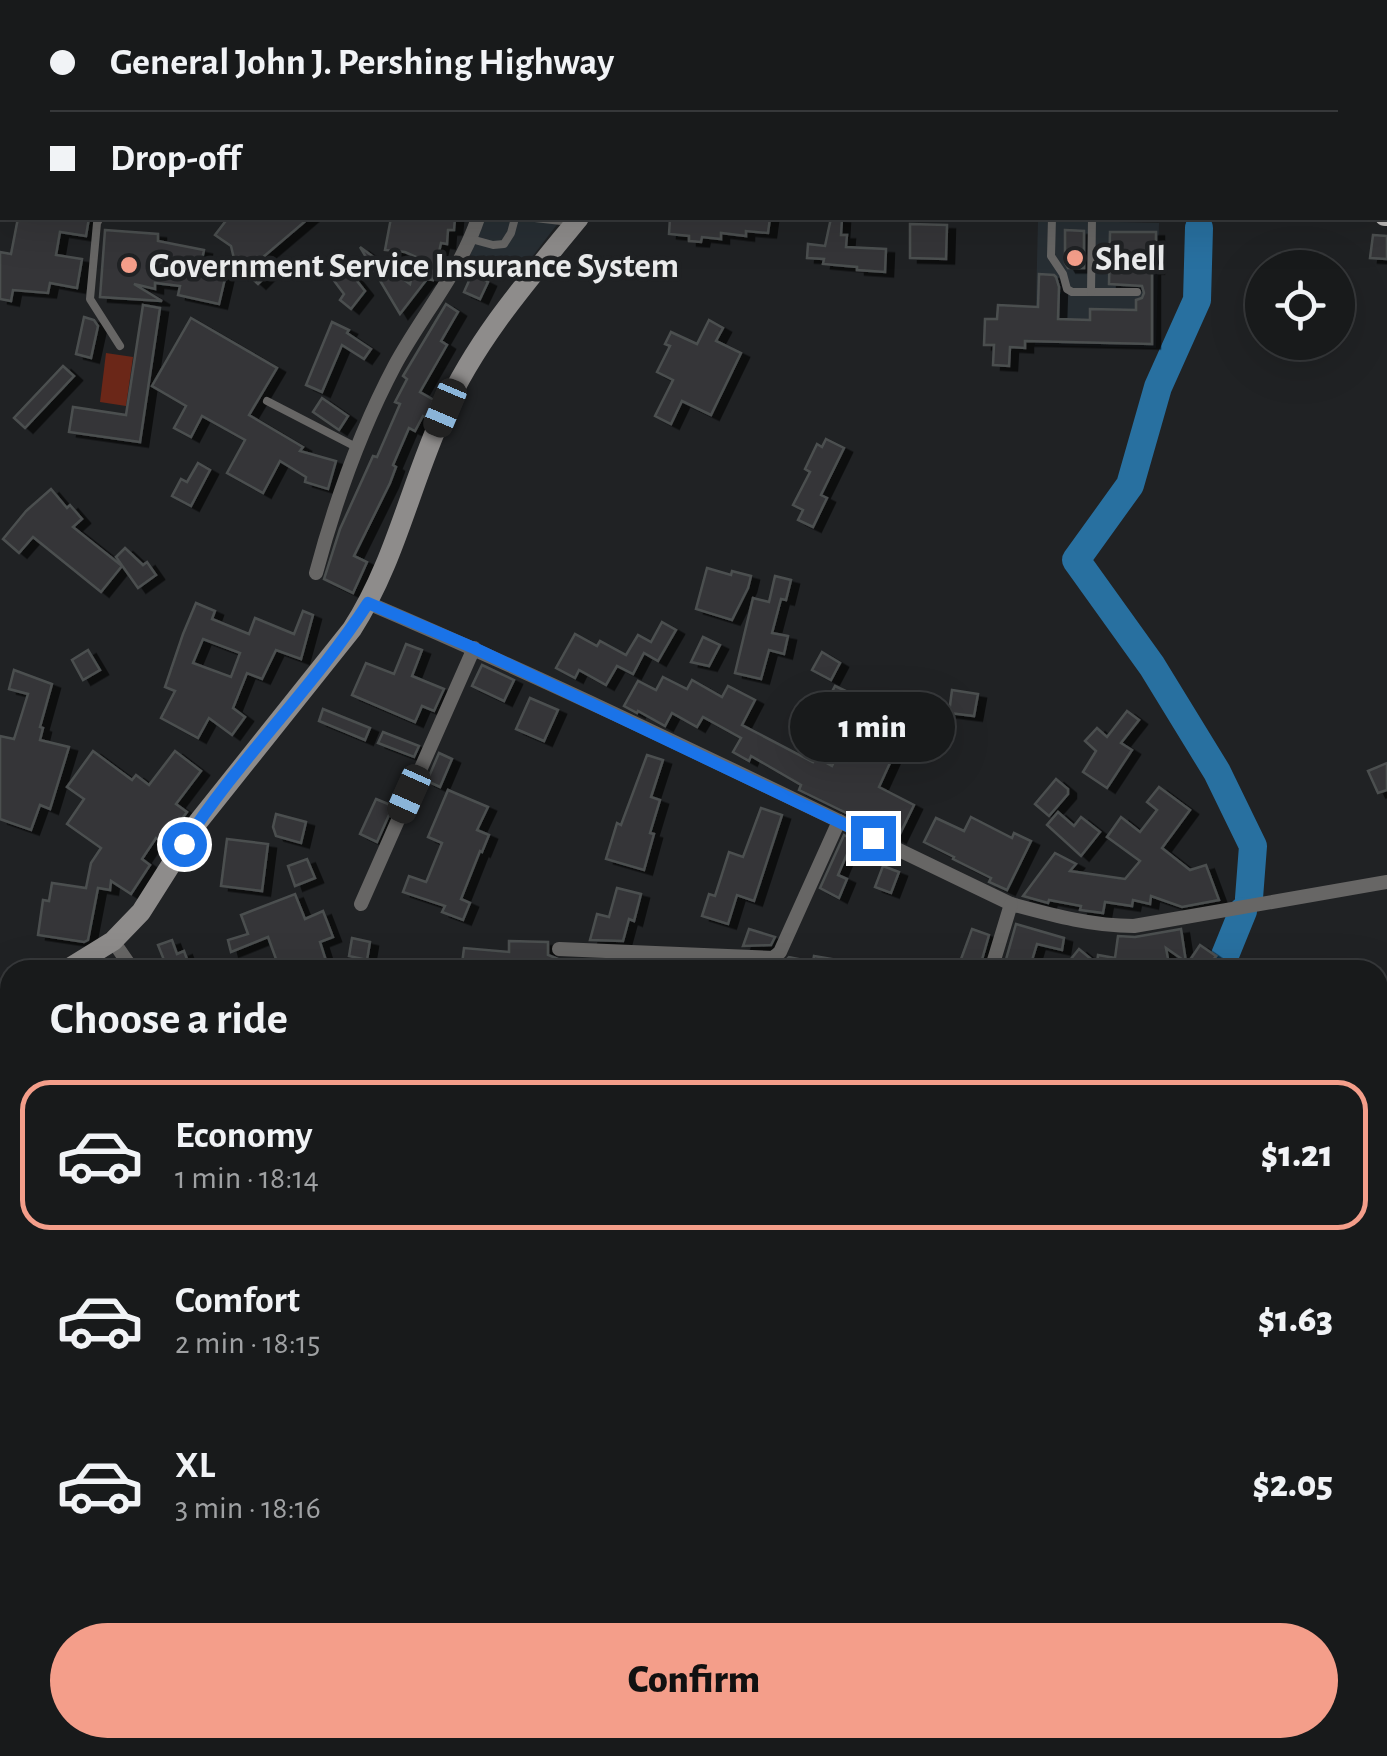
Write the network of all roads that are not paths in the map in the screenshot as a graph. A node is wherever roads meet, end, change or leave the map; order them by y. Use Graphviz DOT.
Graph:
graph roads {
  1 [pos="98,220"];
  2 [pos="477,220"];
  3 [pos="515,220"];
  4 [pos="577,220"];
  5 [pos="1052,220"];
  6 [pos="1092,220"];
  7 [pos="471,239"];
  8 [pos="1051,248"];
  9 [pos="1065,248"];
  10 [pos="1091,292"];
  11 [pos="1137,292"];
  12 [pos="120,346"];
  13 [pos="267,400"];
  14 [pos="356,447"];
  15 [pos="316,574"];
  16 [pos="368,603"];
  17 [pos="474,648"];
  18 [pos="838,822"];
  19 [pos="1387,882"];
  20 [pos="361,904"];
  21 [pos="1011,904"];
  22 [pos="113,941"];
  23 [pos="559,949"];
  24 [pos="82,960"];
  25 [pos="126,960"];
  26 [pos="993,960"];
  1 -- 12 [label="lane"];
  2 -- 7 [label="street"];
  3 -- 7 [label="lane"];
  4 -- 16 [label="main road"];
  5 -- 8 [label="lane"];
  6 -- 10 [label="lane"];
  7 -- 14 [label="street"];
  8 -- 9 [label="lane"];
  8 -- 10 [label="lane"];
  10 -- 11 [label="lane"];
  13 -- 14 [label="lane"];
  14 -- 15 [label="street"];
  16 -- 17 [label="street"];
  16 -- 22 [label="main road"];
  17 -- 18 [label="street"];
  17 -- 20 [label="street"];
  18 -- 21 [label="street"];
  18 -- 23 [label="street"];
  19 -- 21 [label="street"];
  21 -- 26 [label="street"];
  22 -- 24 [label="main road"];
  22 -- 25 [label="street"];
}
